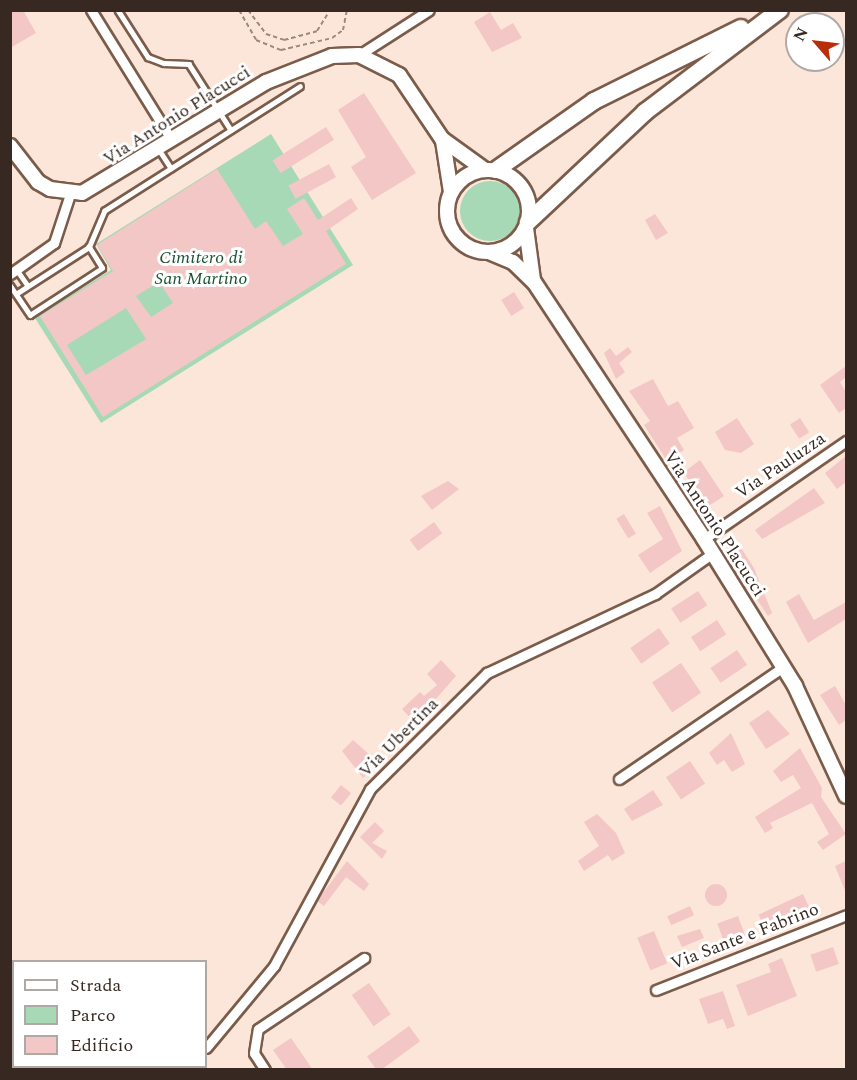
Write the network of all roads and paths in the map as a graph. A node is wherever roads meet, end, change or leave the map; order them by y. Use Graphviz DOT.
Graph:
graph roads {
  1 [pos="92,10"];
  2 [pos="118,10"];
  3 [pos="239,10"];
  4 [pos="248,10"];
  5 [pos="330,10"];
  6 [pos="347,10"];
  7 [pos="429,10"];
  8 [pos="774,10"];
  9 [pos="780,10"];
  10 [pos="358,55"];
  11 [pos="300,86"];
  12 [pos="218,108"];
  13 [pos="231,130"];
  14 [pos="171,139"];
  15 [pos="442,140"];
  16 [pos="10,146"];
  17 [pos="158,147"];
  18 [pos="171,168"];
  19 [pos="490,170"];
  20 [pos="451,192"];
  21 [pos="70,194"];
  22 [pos="527,224"];
  23 [pos="89,247"];
  24 [pos="489,252"];
  25 [pos="14,272"];
  26 [pos="534,282"];
  27 [pos="10,285"];
  28 [pos="28,286"];
  29 [pos="16,294"];
  30 [pos="846,441"];
  31 [pos="704,539"];
  32 [pos="713,553"];
  33 [pos="783,667"];
  34 [pos="618,779"];
  35 [pos="846,796"];
  36 [pos="846,915"];
  37 [pos="364,958"];
  38 [pos="656,990"];
  39 [pos="207,1047"];
  40 [pos="265,1070"];
  1 -- 14 [label="street"];
  2 -- 12 [label="lane"];
  3 -- 6 [label="path"];
  4 -- 5 [label="path"];
  7 -- 10 [label="street"];
  8 -- 19 [label="highway"];
  9 -- 22 [label="highway"];
  10 -- 12 [label="main road, Via Antonio Placucci"];
  10 -- 15 [label="main road, Via Antonio Placucci"];
  11 -- 13 [label="lane"];
  12 -- 13 [label="lane"];
  12 -- 14 [label="main road, Via Antonio Placucci"];
  13 -- 18 [label="lane"];
  14 -- 17 [label="main road, Via Antonio Placucci"];
  15 -- 19 [label="main road, Via Antonio Placucci"];
  15 -- 20 [label="main road, Via Antonio Placucci"];
  16 -- 21 [label="main road"];
  17 -- 18 [label="lane"];
  17 -- 21 [label="main road, Via Antonio Placucci"];
  18 -- 23 [label="lane"];
  19 -- 20 [label="main road"];
  19 -- 22 [label="main road, Via Antonio Placucci"];
  20 -- 24 [label="main road, Via Antonio Placucci"];
  21 -- 25 [label="street"];
  22 -- 24 [label="main road"];
  22 -- 26 [label="main road, Via Antonio Placucci"];
  23 -- 28 [label="lane"];
  23 -- 29 [label="lane"];
  24 -- 26 [label="main road, Via Antonio Placucci"];
  25 -- 28 [label="lane"];
  26 -- 31 [label="main road, Via Antonio Placucci"];
  27 -- 29 [label="lane"];
  28 -- 29 [label="lane"];
  30 -- 31 [label="street, Via Pauluzza"];
  31 -- 32 [label="main road, Via Antonio Placucci"];
  32 -- 33 [label="main road, Via Antonio Placucci"];
  32 -- 39 [label="street, Via Ubertina"];
  33 -- 34 [label="street"];
  33 -- 35 [label="main road, Via Antonio Placucci"];
  36 -- 38 [label="street, Via Sante e Fabrino"];
  37 -- 40 [label="street"];
}
